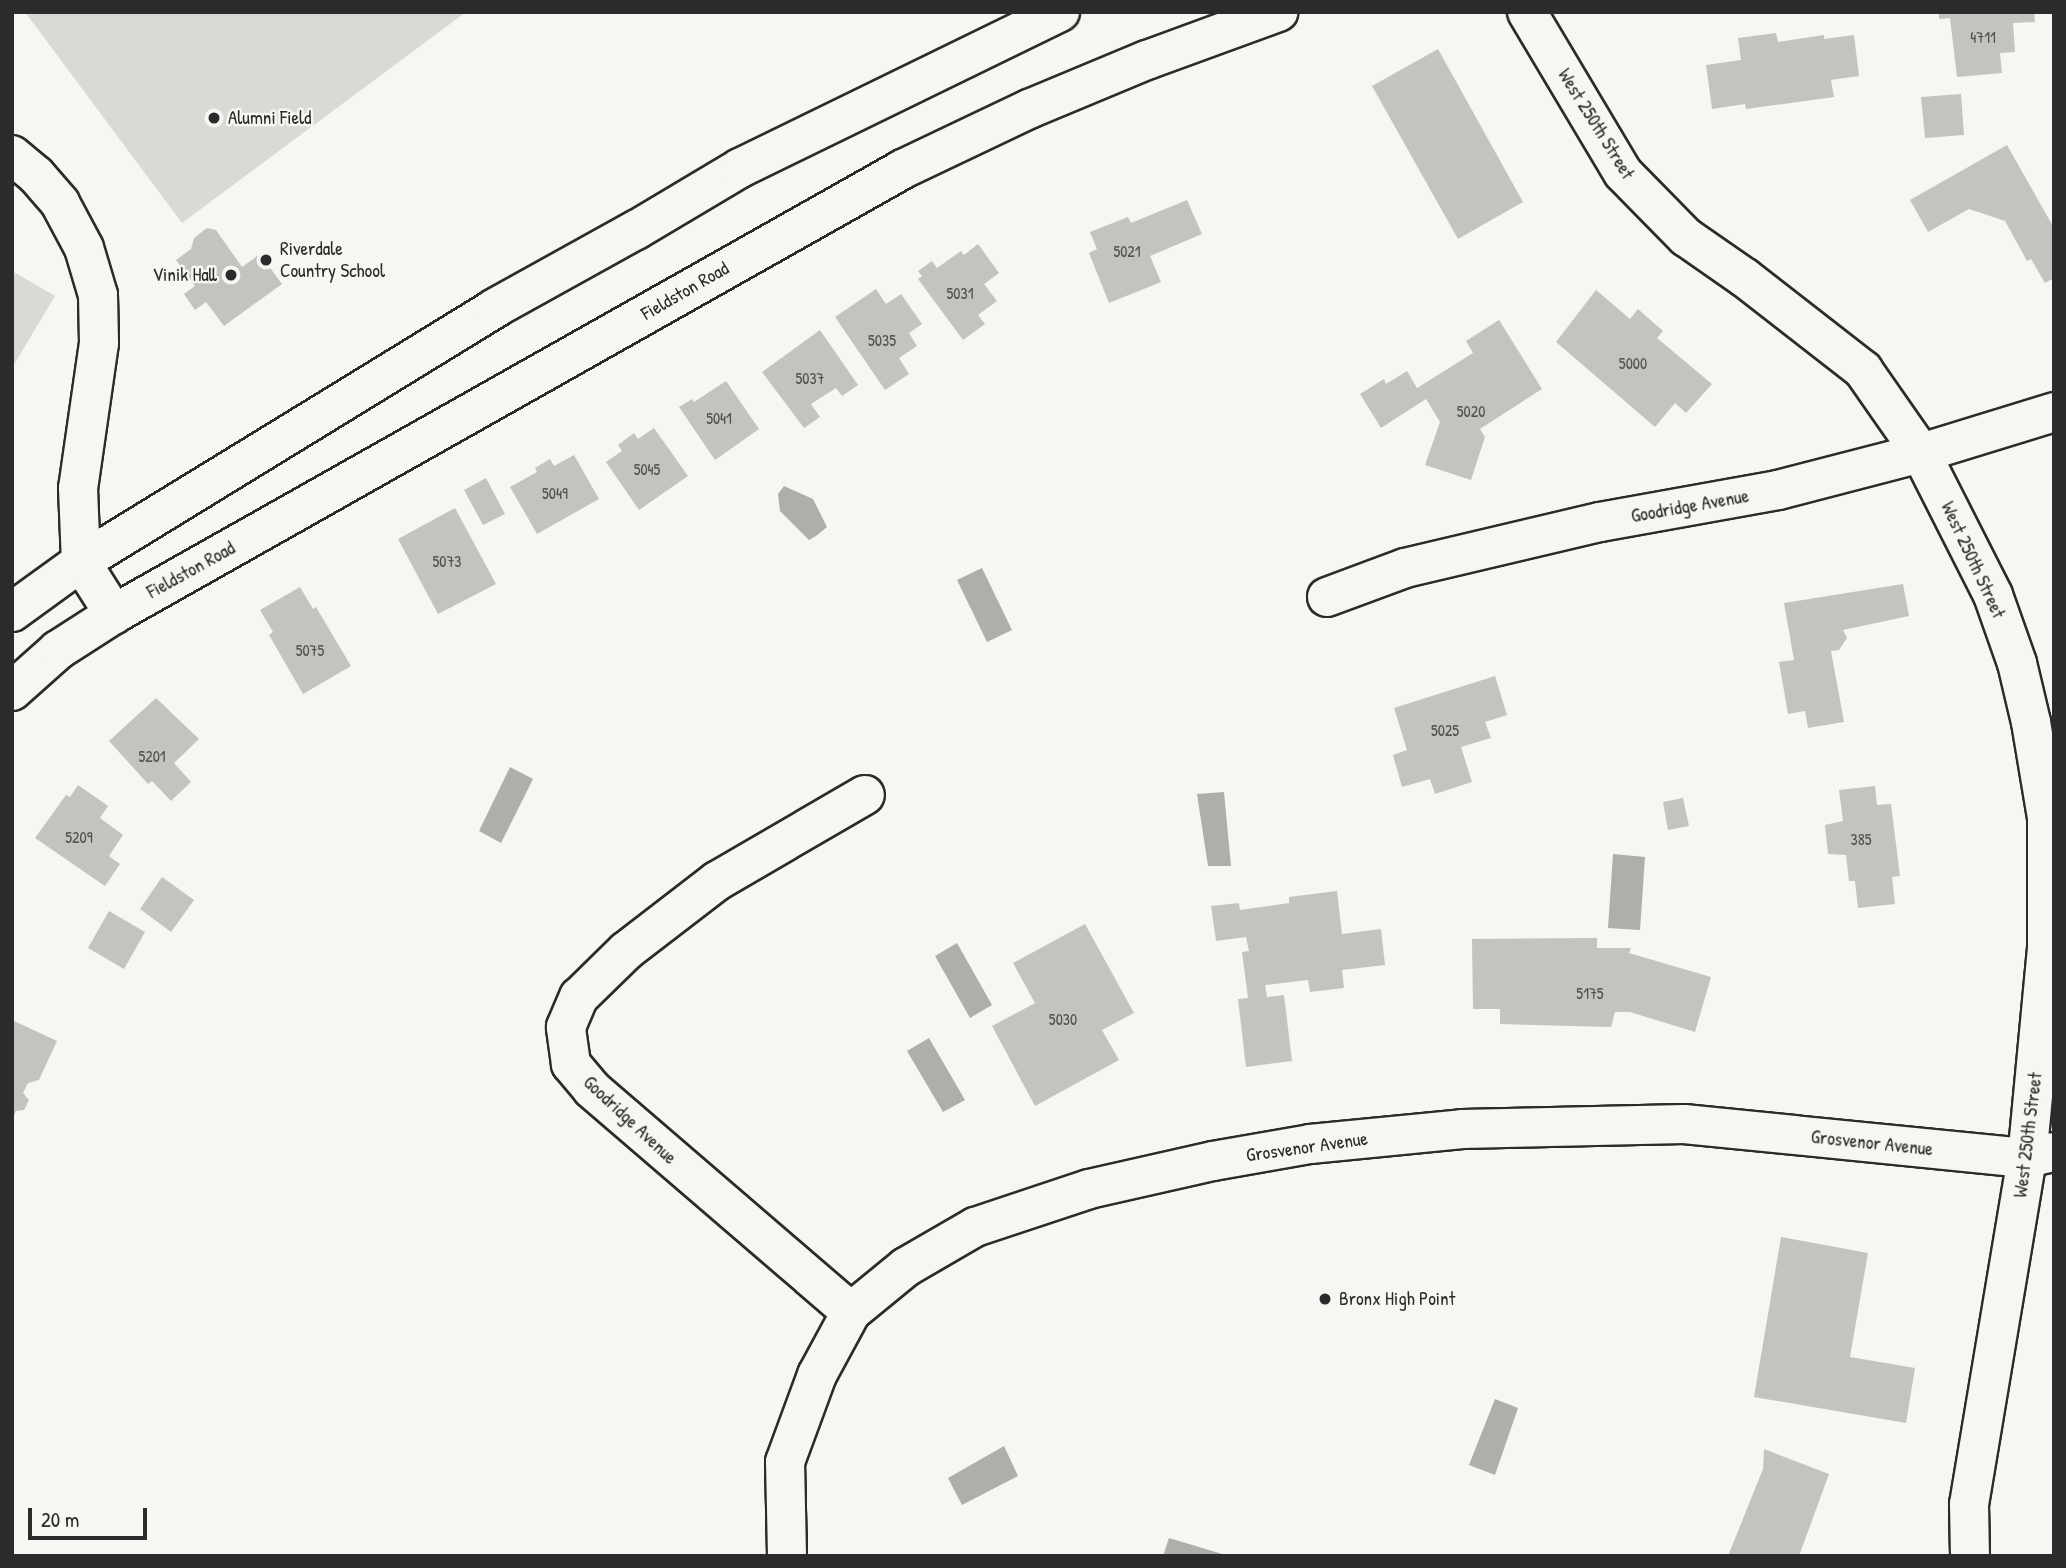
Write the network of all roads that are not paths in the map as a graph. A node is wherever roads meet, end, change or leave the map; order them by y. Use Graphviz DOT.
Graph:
graph roads {
  1 [pos="1060,12"];
  2 [pos="1278,12"];
  3 [pos="1527,12"];
  4 [pos="12,156"];
  5 [pos="2054,412"];
  6 [pos="1921,453"];
  7 [pos="81,562"];
  8 [pos="1326,597"];
  9 [pos="12,612"];
  10 [pos="114,614"];
  11 [pos="12,691"];
  12 [pos="865,795"];
  13 [pos="2041,1155"];
  14 [pos="851,1312"];
  15 [pos="787,1556"];
  16 [pos="1970,1556"];
  1 -- 7 [label="street"];
  2 -- 10 [label="street, Fieldston Road"];
  3 -- 6 [label="street, West 250th Street"];
  4 -- 7 [label="street"];
  5 -- 6 [label="street, Goodridge Avenue"];
  6 -- 8 [label="street, Goodridge Avenue"];
  6 -- 13 [label="street, West 250th Street"];
  7 -- 9 [label="street"];
  7 -- 10 [label="street"];
  10 -- 11 [label="street, Fieldston Road"];
  12 -- 14 [label="street, Goodridge Avenue"];
  13 -- 14 [label="street, Grosvenor Avenue"];
  13 -- 16 [label="street, West 250th Street"];
  14 -- 15 [label="street, Grosvenor Avenue"];
}
